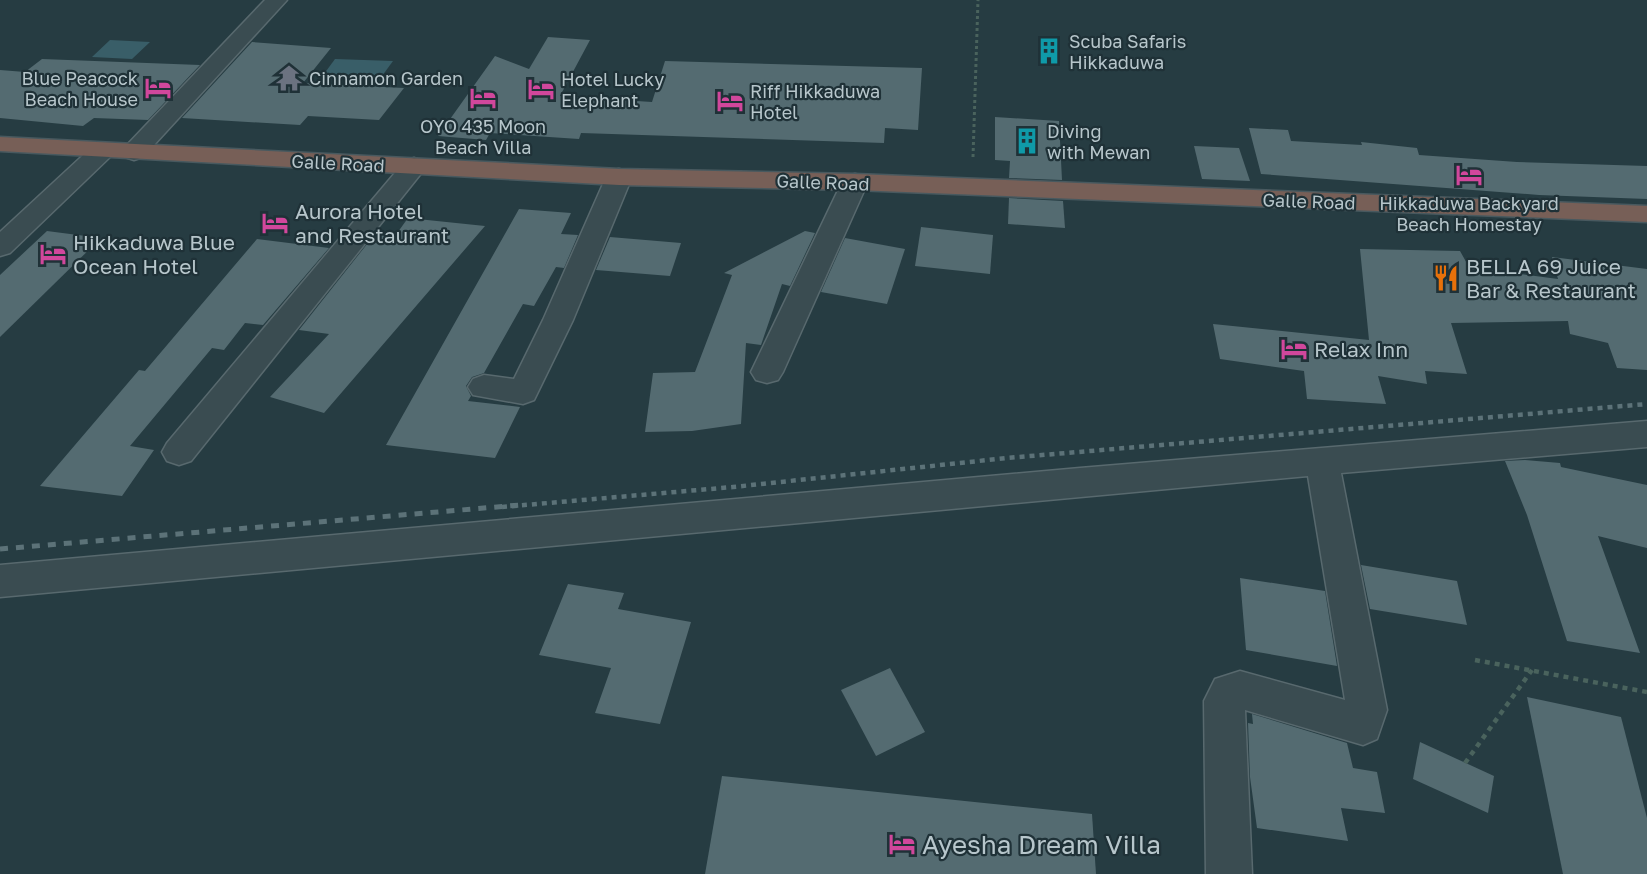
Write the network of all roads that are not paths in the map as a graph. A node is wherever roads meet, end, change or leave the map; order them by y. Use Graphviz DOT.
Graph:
graph roads {
  1 [pos="277,0"];
  2 [pos="0,144"];
  3 [pos="102,151"];
  4 [pos="134,152"];
  5 [pos="414,166"];
  6 [pos="619,177"];
  7 [pos="855,182"];
  8 [pos="1647,214"];
  9 [pos="0,247"];
  10 [pos="767,372"];
  11 [pos="484,387"];
  12 [pos="1647,434"];
  13 [pos="179,452"];
  14 [pos="1322,461"];
  15 [pos="0,581"];
  16 [pos="1229,874"];
  1 -- 4 [label="street"];
  2 -- 3 [label="highway, Galle Road"];
  3 -- 4 [label="highway, Galle Road"];
  3 -- 9 [label="street"];
  4 -- 5 [label="highway, Galle Road"];
  5 -- 6 [label="highway, Galle Road"];
  5 -- 13 [label="street"];
  6 -- 7 [label="highway, Galle Road"];
  6 -- 11 [label="street"];
  7 -- 8 [label="highway, Galle Road"];
  7 -- 10 [label="street"];
  12 -- 14 [label="street"];
  14 -- 15 [label="street"];
  14 -- 16 [label="street"];
}
